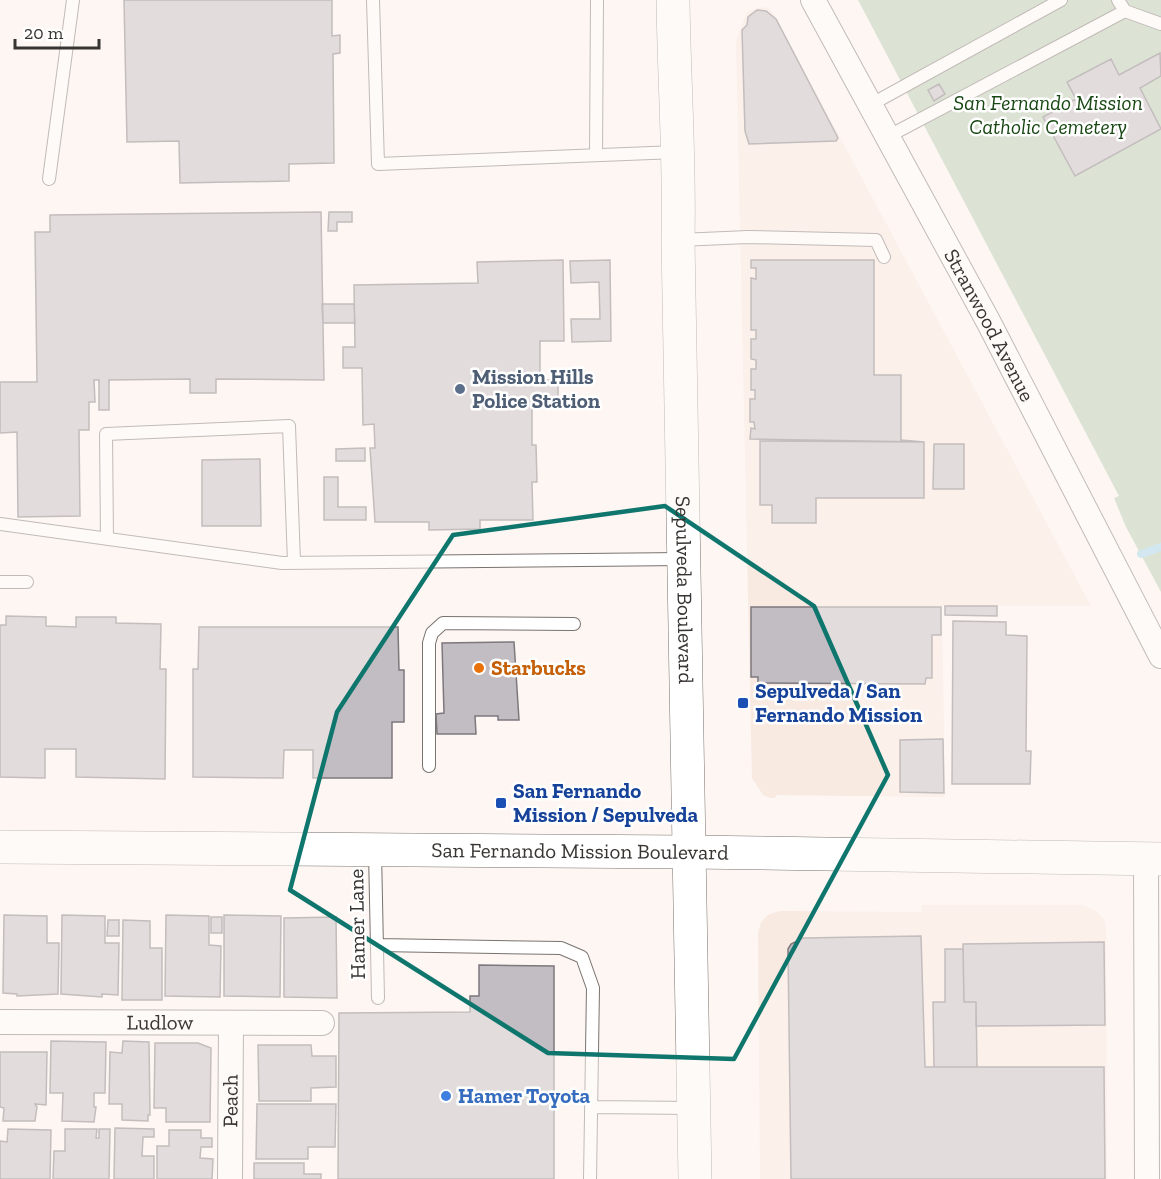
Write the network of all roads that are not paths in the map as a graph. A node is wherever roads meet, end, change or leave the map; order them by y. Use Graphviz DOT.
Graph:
graph roads {
  1 [pos="74,0"];
  2 [pos="373,0"];
  3 [pos="597,0"];
  4 [pos="673,0"];
  5 [pos="813,0"];
  6 [pos="1061,0"];
  7 [pos="1121,6"];
  8 [pos="1161,24"];
  9 [pos="870,105"];
  10 [pos="887,137"];
  11 [pos="676,152"];
  12 [pos="596,155"];
  13 [pos="50,179"];
  14 [pos="678,240"];
  15 [pos="884,257"];
  16 [pos="0,524"];
  17 [pos="107,539"];
  18 [pos="684,559"];
  19 [pos="294,562"];
  20 [pos="0,582"];
  21 [pos="27,582"];
  22 [pos="574,624"];
  23 [pos="1161,656"];
  24 [pos="429,766"];
  25 [pos="0,847"];
  26 [pos="375,850"];
  27 [pos="689,852"];
  28 [pos="1154,859"];
  29 [pos="378,945"];
  30 [pos="378,998"];
  31 [pos="0,1022"];
  32 [pos="231,1023"];
  33 [pos="322,1023"];
  34 [pos="591,1107"];
  35 [pos="694,1108"];
  36 [pos="230,1179"];
  37 [pos="590,1179"];
  38 [pos="695,1179"];
  39 [pos="1147,1179"];
  1 -- 13 [label="lane"];
  2 -- 12 [label="lane"];
  3 -- 12 [label="lane"];
  4 -- 11 [label="main road, Sepulveda Boulevard"];
  5 -- 9 [label="street, Stranwood Avenue"];
  6 -- 9 [label="lane"];
  7 -- 8 [label="lane"];
  7 -- 10 [label="lane"];
  9 -- 10 [label="street, Stranwood Avenue"];
  10 -- 23 [label="street, Stranwood Avenue"];
  11 -- 12 [label="lane"];
  11 -- 14 [label="main road, Sepulveda Boulevard"];
  14 -- 15 [label="lane"];
  14 -- 18 [label="main road, Sepulveda Boulevard"];
  16 -- 17 [label="lane"];
  17 -- 19 [label="lane"];
  17 -- 19 [label="lane"];
  18 -- 19 [label="lane"];
  18 -- 27 [label="main road, Sepulveda Boulevard"];
  20 -- 21 [label="lane"];
  22 -- 24 [label="lane"];
  25 -- 26 [label="main road, San Fernando Mission Boulevard"];
  26 -- 27 [label="main road, San Fernando Mission Boulevard"];
  26 -- 29 [label="lane, Hamer Lane"];
  27 -- 28 [label="main road, San Fernando Mission Boulevard"];
  27 -- 35 [label="main road, Sepulveda Boulevard"];
  28 -- 39 [label="street"];
  29 -- 30 [label="lane, Hamer Lane"];
  29 -- 34 [label="lane"];
  31 -- 32 [label="street, Ludlow"];
  32 -- 33 [label="street, Ludlow"];
  32 -- 36 [label="street, Peach"];
  34 -- 35 [label="lane"];
  34 -- 37 [label="lane"];
  35 -- 38 [label="main road, Sepulveda Boulevard"];
}
